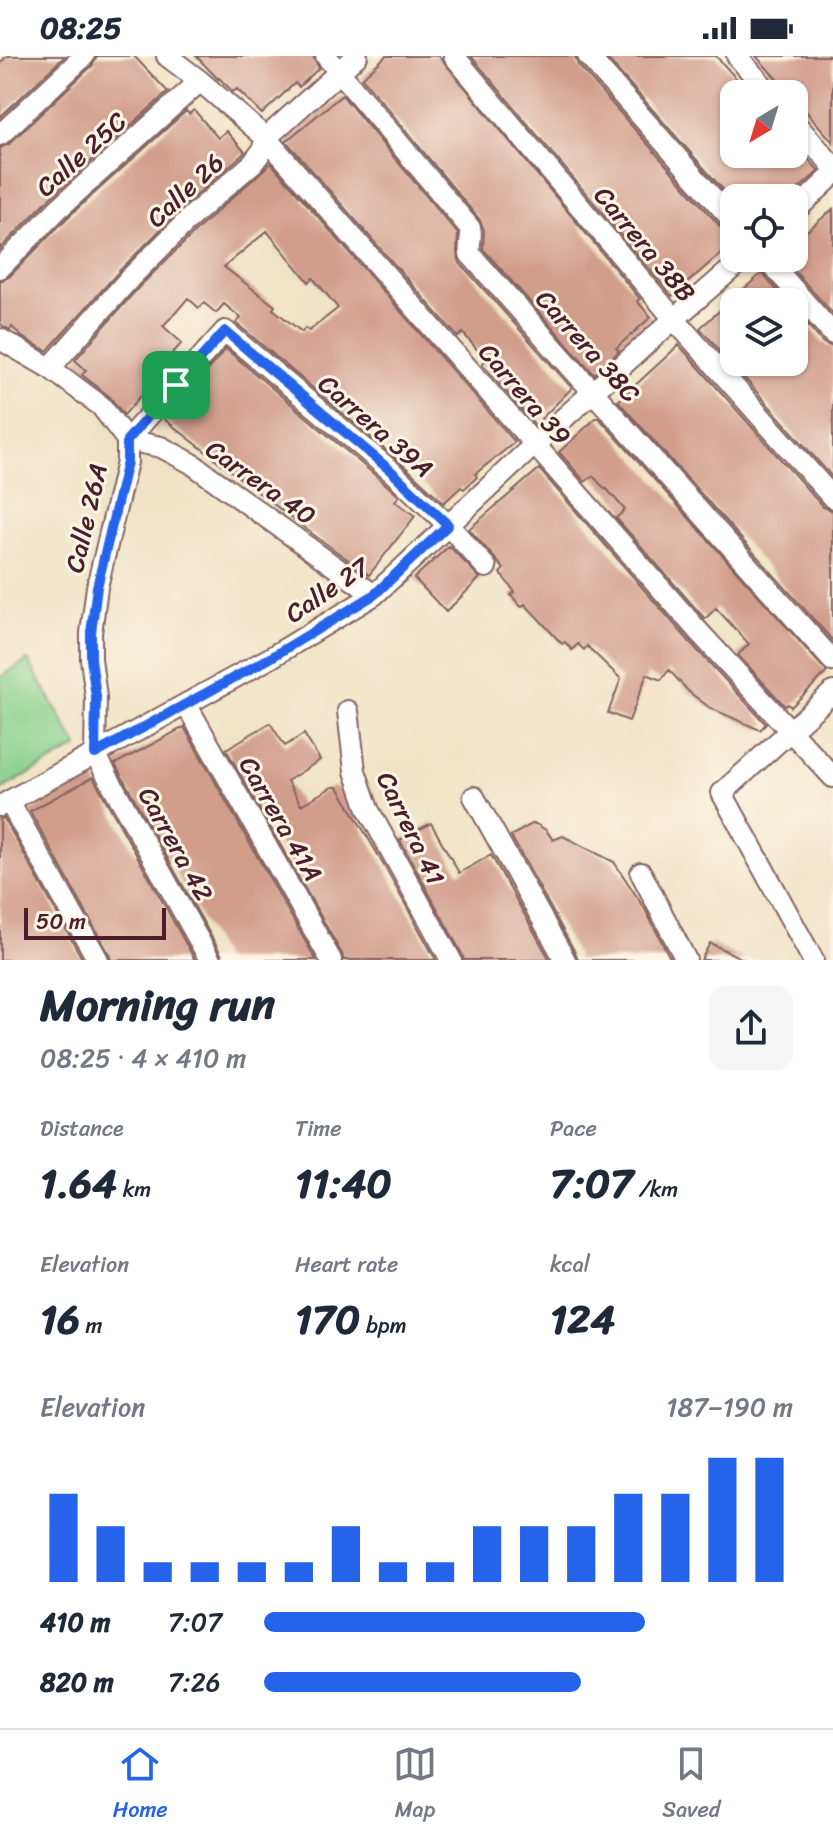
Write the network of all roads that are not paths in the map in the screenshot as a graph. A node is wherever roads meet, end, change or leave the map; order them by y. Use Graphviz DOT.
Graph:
graph roads {
  1 [pos="84,56"];
  2 [pos="167,56"];
  3 [pos="357,56"];
  4 [pos="454,56"];
  5 [pos="588,56"];
  6 [pos="737,56"];
  7 [pos="333,64"];
  8 [pos="758,80"];
  9 [pos="200,81"];
  10 [pos="0,135"];
  11 [pos="266,138"];
  12 [pos="808,138"];
  13 [pos="833,166"];
  14 [pos="833,175"];
  15 [pos="808,199"];
  16 [pos="720,206"];
  17 [pos="0,268"];
  18 [pos="728,272"];
  19 [pos="778,272"];
  20 [pos="674,319"];
  21 [pos="225,331"];
  22 [pos="833,334"];
  23 [pos="0,339"];
  24 [pos="50,368"];
  25 [pos="594,392"];
  26 [pos="127,440"];
  27 [pos="534,445"];
  28 [pos="833,498"];
  29 [pos="448,525"];
  30 [pos="486,567"];
  31 [pos="374,595"];
  32 [pos="833,661"];
  33 [pos="833,692"];
  34 [pos="186,704"];
  35 [pos="348,711"];
  36 [pos="789,731"];
  37 [pos="95,754"];
  38 [pos="833,777"];
  39 [pos="474,797"];
  40 [pos="5,804"];
  41 [pos="641,873"];
  42 [pos="98,960"];
  43 [pos="210,960"];
  44 [pos="331,960"];
  45 [pos="451,960"];
  46 [pos="565,960"];
  47 [pos="686,960"];
  48 [pos="813,960"];
  1 -- 10 [label="street"];
  2 -- 9 [label="street, Carrera 39"];
  3 -- 7 [label="street, Calle 26"];
  4 -- 20 [label="street, Carrera 38B"];
  5 -- 16 [label="street"];
  6 -- 8 [label="street"];
  7 -- 11 [label="street, Calle 26"];
  7 -- 25 [label="street, Carrera 38C"];
  9 -- 11 [label="street, Carrera 39"];
  9 -- 17 [label="street, Calle 25C"];
  11 -- 24 [label="street, Calle 26"];
  11 -- 27 [label="street, Carrera 39"];
  12 -- 13 [label="street"];
  14 -- 15 [label="street"];
  18 -- 20 [label="street, Calle 27"];
  19 -- 22 [label="street"];
  20 -- 25 [label="street, Calle 27"];
  20 -- 28 [label="street, Carrera 38B"];
  21 -- 26 [label="street, Calle 26A"];
  21 -- 29 [label="street, Carrera 39A"];
  23 -- 24 [label="street"];
  24 -- 26 [label="street"];
  25 -- 27 [label="street, Calle 27"];
  25 -- 32 [label="street, Carrera 38C"];
  26 -- 31 [label="street, Carrera 40"];
  26 -- 37 [label="street, Calle 26A"];
  27 -- 29 [label="street, Calle 27"];
  27 -- 36 [label="street, Carrera 39"];
  29 -- 30 [label="street, Carrera 39A"];
  29 -- 31 [label="street, Calle 27"];
  31 -- 34 [label="street, Calle 27"];
  33 -- 36 [label="street"];
  34 -- 37 [label="street, Calle 27"];
  34 -- 44 [label="street, Carrera 41A"];
  35 -- 45 [label="street, Carrera 41"];
  36 -- 38 [label="street, Carrera 39"];
  36 -- 48 [label="street"];
  37 -- 40 [label="street, Calle 27"];
  37 -- 43 [label="street, Carrera 42"];
  39 -- 46 [label="street"];
  40 -- 42 [label="street"];
  41 -- 47 [label="street"];
}
